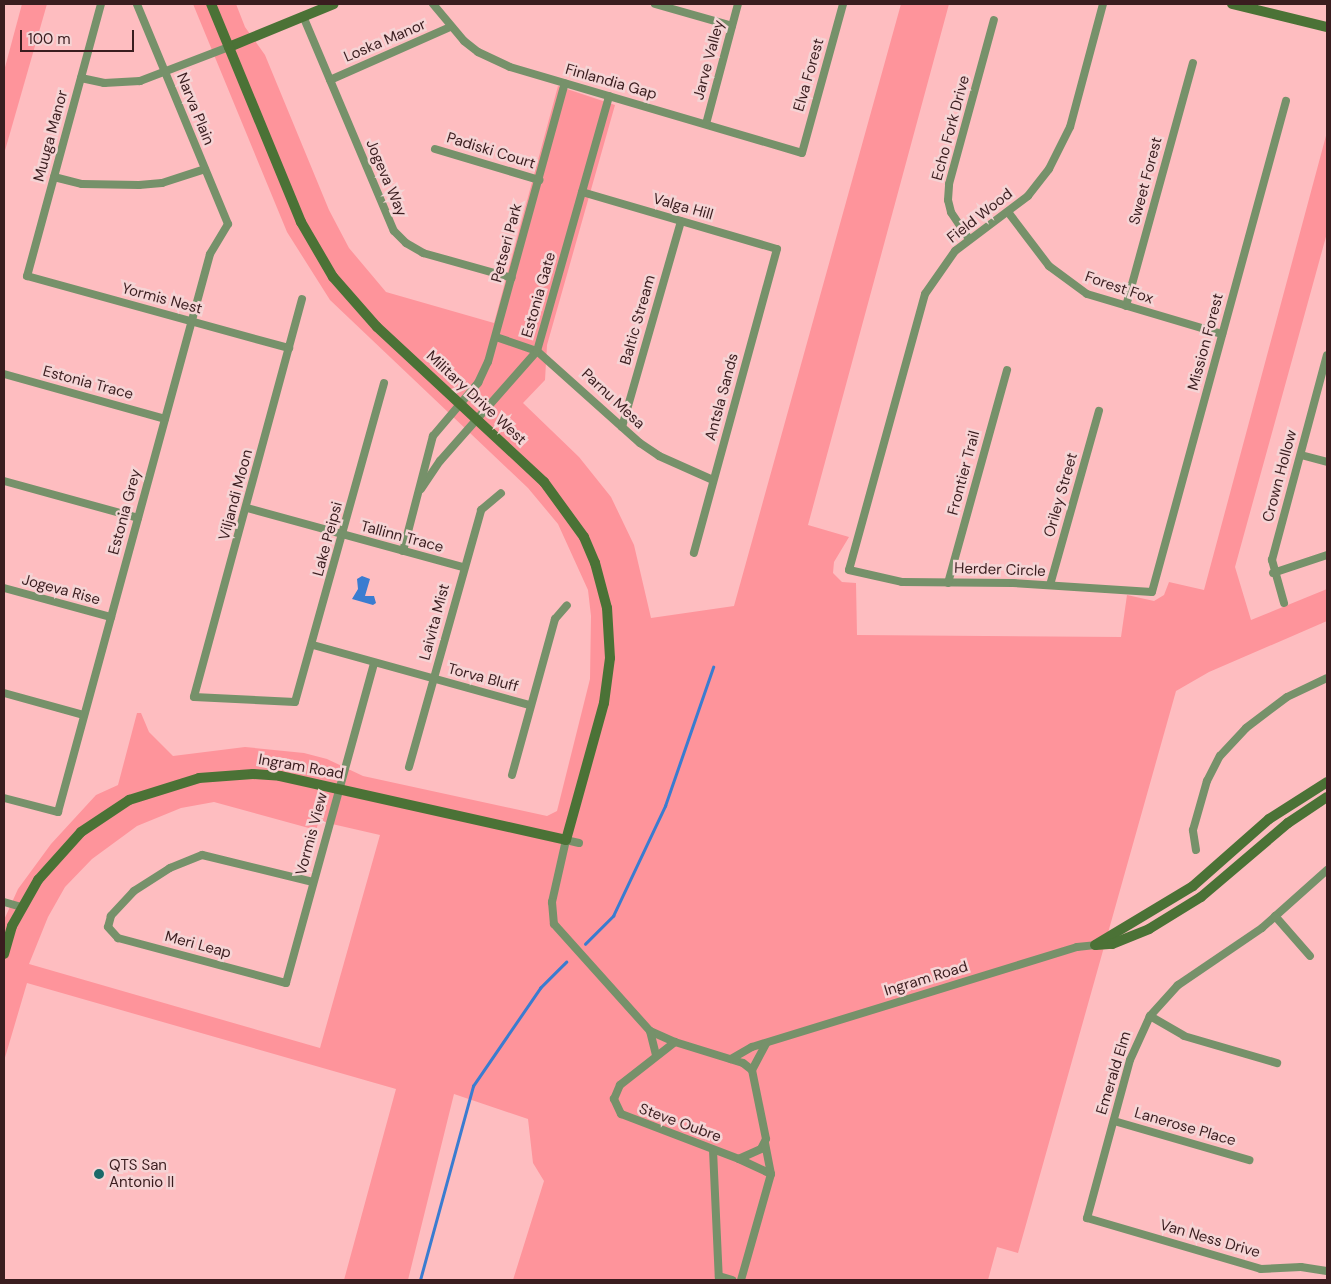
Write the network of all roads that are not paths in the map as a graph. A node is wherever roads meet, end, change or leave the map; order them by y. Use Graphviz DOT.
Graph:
graph roads {
  1 [pos="101,4"];
  2 [pos="137,4"];
  3 [pos="211,4"];
  4 [pos="334,4"];
  5 [pos="433,4"];
  6 [pos="655,4"];
  7 [pos="738,4"];
  8 [pos="844,4"];
  9 [pos="1103,4"];
  10 [pos="1232,4"];
  11 [pos="303,16"];
  12 [pos="994,20"];
  13 [pos="450,26"];
  14 [pos="732,26"];
  15 [pos="1327,27"];
  16 [pos="229,47"];
  17 [pos="1193,63"];
  18 [pos="166,74"];
  19 [pos="81,78"];
  20 [pos="330,80"];
  21 [pos="565,83"];
  22 [pos="609,96"];
  23 [pos="1286,101"];
  24 [pos="706,124"];
  25 [pos="435,149"];
  26 [pos="802,153"];
  27 [pos="205,169"];
  28 [pos="54,177"];
  29 [pos="539,180"];
  30 [pos="582,192"];
  31 [pos="1008,212"];
  32 [pos="681,221"];
  33 [pos="228,224"];
  34 [pos="969,239"];
  35 [pos="777,249"];
  36 [pos="27,276"];
  37 [pos="512,278"];
  38 [pos="302,299"];
  39 [pos="1126,306"];
  40 [pos="192,321"];
  41 [pos="1222,334"];
  42 [pos="496,337"];
  43 [pos="289,348"];
  44 [pos="537,350"];
  45 [pos="1327,355"];
  46 [pos="1007,370"];
  47 [pos="4,374"];
  48 [pos="384,382"];
  49 [pos="1318,390"];
  50 [pos="1327,392"];
  51 [pos="459,403"];
  52 [pos="1099,411"];
  53 [pos="165,419"];
  54 [pos="478,420"];
  55 [pos="622,427"];
  56 [pos="1301,455"];
  57 [pos="1327,462"];
  58 [pos="713,480"];
  59 [pos="4,481"];
  60 [pos="419,492"];
  61 [pos="500,493"];
  62 [pos="247,508"];
  63 [pos="138,518"];
  64 [pos="343,535"];
  65 [pos="403,551"];
  66 [pos="694,553"];
  67 [pos="1327,555"];
  68 [pos="463,567"];
  69 [pos="848,570"];
  70 [pos="1273,573"];
  71 [pos="948,583"];
  72 [pos="1050,586"];
  73 [pos="4,588"];
  74 [pos="1152,592"];
  75 [pos="1284,603"];
  76 [pos="567,605"];
  77 [pos="111,617"];
  78 [pos="314,645"];
  79 [pos="374,663"];
  80 [pos="1327,678"];
  81 [pos="434,679"];
  82 [pos="4,693"];
  83 [pos="295,702"];
  84 [pos="530,705"];
  85 [pos="84,715"];
  86 [pos="409,767"];
  87 [pos="512,775"];
  88 [pos="1327,782"];
  89 [pos="339,788"];
  90 [pos="4,798"];
  91 [pos="1327,798"];
  92 [pos="566,840"];
  93 [pos="579,843"];
  94 [pos="1196,850"];
  95 [pos="1327,870"];
  96 [pos="313,882"];
  97 [pos="1176,897"];
  98 [pos="4,902"];
  99 [pos="22,907"];
  100 [pos="1183,908"];
  101 [pos="1275,916"];
  102 [pos="1095,945"];
  103 [pos="4,954"];
  104 [pos="1310,956"];
  105 [pos="286,983"];
  106 [pos="1150,1016"];
  107 [pos="650,1031"];
  108 [pos="675,1042"];
  109 [pos="766,1044"];
  110 [pos="656,1054"];
  111 [pos="732,1059"];
  112 [pos="1277,1063"];
  113 [pos="752,1070"];
  114 [pos="1114,1120"];
  115 [pos="765,1143"];
  116 [pos="713,1150"];
  117 [pos="739,1159"];
  118 [pos="1249,1160"];
  119 [pos="771,1174"];
  120 [pos="1087,1218"];
  121 [pos="1327,1271"];
  122 [pos="719,1278"];
  123 [pos="732,1280"];
  124 [pos="741,1280"];
  1 -- 19 [label="street, Muuga Manor"];
  2 -- 18 [label="street, Narva Plain"];
  3 -- 16 [label="street, Military Drive West"];
  4 -- 11 [label="street"];
  5 -- 13 [label="street, Finlandia Gap"];
  6 -- 14 [label="street"];
  7 -- 14 [label="street, Jarve Valley"];
  8 -- 26 [label="street, Elva Forest"];
  9 -- 31 [label="street, Field Wood"];
  10 -- 15 [label="street"];
  11 -- 16 [label="street"];
  11 -- 20 [label="street, Jogeva Way"];
  12 -- 34 [label="street, Echo Fork Drive"];
  13 -- 20 [label="street, Loska Manor"];
  13 -- 21 [label="street, Finlandia Gap"];
  14 -- 24 [label="street, Jarve Valley"];
  16 -- 18 [label="street"];
  16 -- 51 [label="street, Military Drive West"];
  17 -- 39 [label="street, Sweet Forest"];
  18 -- 19 [label="street"];
  18 -- 27 [label="street, Narva Plain"];
  19 -- 28 [label="street, Muuga Manor"];
  20 -- 37 [label="street, Jogeva Way"];
  21 -- 22 [label="street, Finlandia Gap"];
  21 -- 29 [label="street, Petseri Park"];
  22 -- 24 [label="street, Finlandia Gap"];
  22 -- 30 [label="street, Estonia Gate"];
  23 -- 41 [label="street, Mission Forest"];
  24 -- 26 [label="street, Finlandia Gap"];
  25 -- 29 [label="street, Padiski Court"];
  27 -- 28 [label="street"];
  27 -- 33 [label="street, Narva Plain"];
  28 -- 36 [label="street, Muuga Manor"];
  29 -- 37 [label="street, Petseri Park"];
  30 -- 32 [label="street, Valga Hill"];
  30 -- 44 [label="street, Estonia Gate"];
  31 -- 34 [label="street, Field Wood"];
  31 -- 39 [label="street, Forest Fox"];
  32 -- 35 [label="street, Valga Hill"];
  32 -- 55 [label="street, Baltic Stream"];
  33 -- 40 [label="street, Estonia Grey"];
  34 -- 69 [label="street, Field Wood"];
  35 -- 58 [label="street, Antsla Sands"];
  36 -- 40 [label="street, Yormis Nest"];
  37 -- 42 [label="street, Petseri Park"];
  38 -- 43 [label="street, Viljandi Moon"];
  39 -- 41 [label="street, Forest Fox"];
  40 -- 43 [label="street, Yormis Nest"];
  40 -- 53 [label="street, Estonia Grey"];
  41 -- 74 [label="street, Mission Forest"];
  42 -- 44 [label="street, Parnu Mesa"];
  42 -- 51 [label="street, Petseri Park"];
  43 -- 62 [label="street, Viljandi Moon"];
  44 -- 54 [label="street, Estonia Gate"];
  44 -- 55 [label="street, Parnu Mesa"];
  45 -- 49 [label="street, Crown Hollow"];
  46 -- 71 [label="street, Frontier Trail"];
  47 -- 53 [label="street, Estonia Trace"];
  48 -- 64 [label="street, Lake Peipsi"];
  49 -- 50 [label="street"];
  49 -- 56 [label="street, Crown Hollow"];
  51 -- 54 [label="street, Military Drive West"];
  51 -- 60 [label="street, Estonia Gate"];
  52 -- 72 [label="street, Oriley Street"];
  53 -- 63 [label="street, Estonia Grey"];
  54 -- 60 [label="street, Estonia Gate"];
  54 -- 92 [label="street, Military Drive West"];
  55 -- 58 [label="street, Parnu Mesa"];
  56 -- 57 [label="street"];
  56 -- 70 [label="street, Crown Hollow"];
  58 -- 66 [label="street, Antsla Sands"];
  59 -- 63 [label="street"];
  60 -- 65 [label="street, Estonia Gate"];
  61 -- 68 [label="street, Laivita Mist"];
  62 -- 64 [label="street, Tallinn Trace"];
  62 -- 83 [label="street, Viljandi Moon"];
  63 -- 77 [label="street, Estonia Grey"];
  64 -- 65 [label="street, Tallinn Trace"];
  64 -- 78 [label="street, Lake Peipsi"];
  65 -- 68 [label="street, Tallinn Trace"];
  67 -- 70 [label="street"];
  68 -- 81 [label="street, Laivita Mist"];
  69 -- 71 [label="street, Herder Circle"];
  70 -- 75 [label="street, Crown Hollow"];
  71 -- 72 [label="street, Herder Circle"];
  72 -- 74 [label="street, Herder Circle"];
  73 -- 77 [label="street, Jogeva Rise"];
  76 -- 84 [label="street"];
  77 -- 85 [label="street, Estonia Grey"];
  78 -- 79 [label="street, Torva Bluff"];
  78 -- 83 [label="street, Lake Peipsi"];
  79 -- 81 [label="street, Torva Bluff"];
  79 -- 89 [label="street, Vormis View"];
  80 -- 94 [label="street"];
  81 -- 84 [label="street, Torva Bluff"];
  81 -- 86 [label="street, Laivita Mist"];
  82 -- 85 [label="street"];
  84 -- 87 [label="street"];
  85 -- 90 [label="street, Estonia Grey"];
  88 -- 97 [label="street, Ingram Road"];
  89 -- 92 [label="street, Ingram Road"];
  89 -- 96 [label="street, Vormis View"];
  89 -- 99 [label="street, Ingram Road"];
  91 -- 100 [label="street, Ingram Road"];
  92 -- 93 [label="street, Ingram Road"];
  92 -- 107 [label="street"];
  95 -- 101 [label="street, Emerald Elm"];
  96 -- 105 [label="street, Vormis View"];
  96 -- 105 [label="street, Meri Leap"];
  97 -- 100 [label="street"];
  97 -- 102 [label="street, Ingram Road"];
  98 -- 99 [label="street"];
  99 -- 103 [label="street, Ingram Road"];
  100 -- 102 [label="street, Ingram Road"];
  101 -- 104 [label="street"];
  101 -- 106 [label="street, Emerald Elm"];
  102 -- 109 [label="street, Ingram Road"];
  106 -- 112 [label="street"];
  106 -- 114 [label="street, Emerald Elm"];
  107 -- 108 [label="street"];
  107 -- 110 [label="street"];
  108 -- 110 [label="street, Steve Oubre"];
  108 -- 111 [label="street"];
  109 -- 111 [label="street, Ingram Road"];
  109 -- 113 [label="street"];
  110 -- 116 [label="street, Steve Oubre"];
  111 -- 113 [label="street"];
  113 -- 115 [label="street"];
  114 -- 118 [label="street, Lanerose Place"];
  114 -- 120 [label="street, Emerald Elm"];
  115 -- 117 [label="street"];
  115 -- 119 [label="street"];
  116 -- 117 [label="street, Steve Oubre"];
  116 -- 122 [label="street"];
  117 -- 119 [label="street, Steve Oubre"];
  119 -- 124 [label="street"];
  120 -- 121 [label="street, Van Ness Drive"];
  122 -- 123 [label="street"];
}
